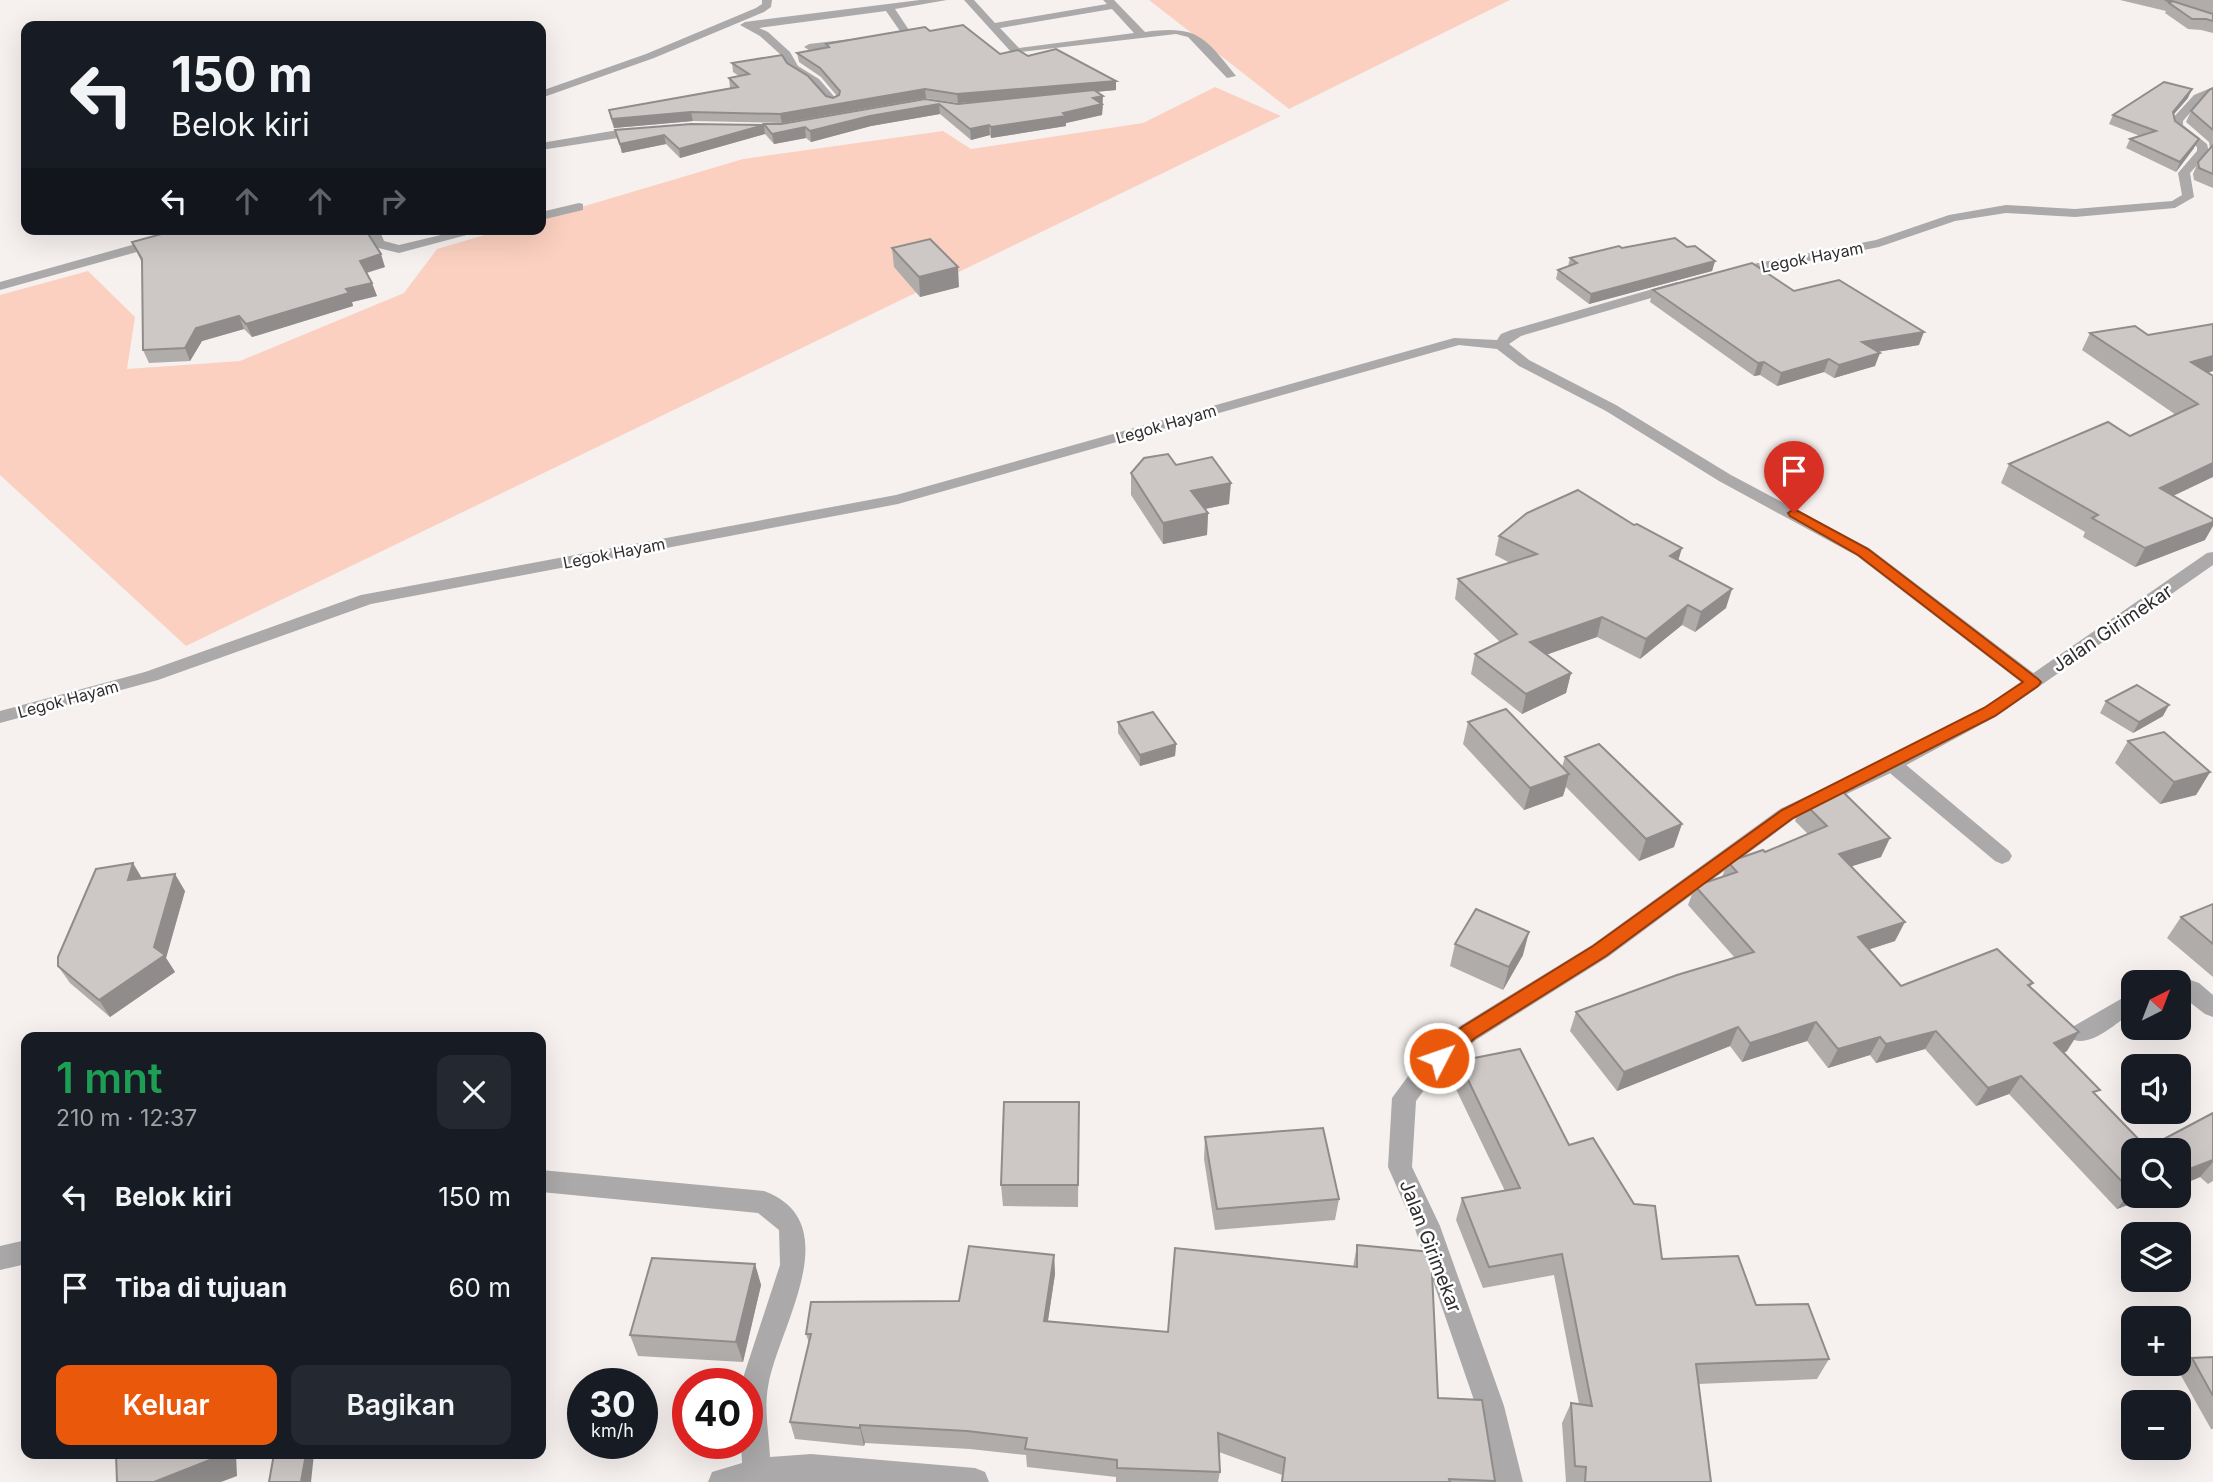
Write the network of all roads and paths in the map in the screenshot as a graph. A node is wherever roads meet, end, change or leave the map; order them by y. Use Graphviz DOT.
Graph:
graph roads {
  1 [pos="767,0"];
  2 [pos="942,0"];
  3 [pos="969,0"];
  4 [pos="1111,3"];
  5 [pos="889,8"];
  6 [pos="727,22"];
  7 [pos="748,26"];
  8 [pos="993,26"];
  9 [pos="1142,35"];
  10 [pos="873,40"];
  11 [pos="860,41"];
  12 [pos="809,47"];
  13 [pos="1231,76"];
  14 [pos="2213,90"];
  15 [pos="546,93"];
  16 [pos="833,102"];
  17 [pos="652,131"];
  18 [pos="546,146"];
  19 [pos="579,207"];
  20 [pos="546,215"];
  21 [pos="375,235"];
  22 [pos="458,235"];
  23 [pos="167,240"];
  24 [pos="1719,276"];
  25 [pos="1692,282"];
  26 [pos="0,286"];
  27 [pos="1501,345"];
  28 [pos="2213,557"];
  29 [pos="2033,682"];
  30 [pos="0,717"];
  31 [pos="1892,764"];
  32 [pos="2003,856"];
  33 [pos="2191,989"];
  34 [pos="2121,1007"];
  35 [pos="2213,1008"];
  36 [pos="2082,1033"];
  37 [pos="546,1181"];
  38 [pos="21,1253"];
  39 [pos="0,1258"];
  40 [pos="756,1473"];
  41 [pos="722,1482"];
  42 [pos="975,1482"];
  43 [pos="1509,1482"];
  1 -- 6 [label="street"];
  2 -- 5 [label="street"];
  3 -- 8 [label="street"];
  4 -- 8 [label="street"];
  4 -- 9 [label="street"];
  5 -- 7 [label="street"];
  5 -- 10 [label="street"];
  6 -- 7 [label="street"];
  6 -- 15 [label="street"];
  7 -- 16 [label="street"];
  8 -- 9 [label="street"];
  9 -- 13 [label="street"];
  11 -- 12 [label="street"];
  14 -- 24 [label="street, Legok Hayam"];
  17 -- 18 [label="street"];
  19 -- 20 [label="street"];
  21 -- 22 [label="street"];
  23 -- 26 [label="street"];
  25 -- 27 [label="street"];
  27 -- 29 [label="street"];
  27 -- 30 [label="street, Legok Hayam"];
  28 -- 29 [label="street, Jalan Girimekar"];
  29 -- 31 [label="street, Jalan Girimekar"];
  31 -- 32 [label="street"];
  31 -- 43 [label="street, Jalan Girimekar"];
  33 -- 35 [label="street"];
  34 -- 36 [label="street"];
  37 -- 40 [label="street"];
  38 -- 39 [label="street"];
  40 -- 41 [label="street"];
  40 -- 42 [label="street"];
}
